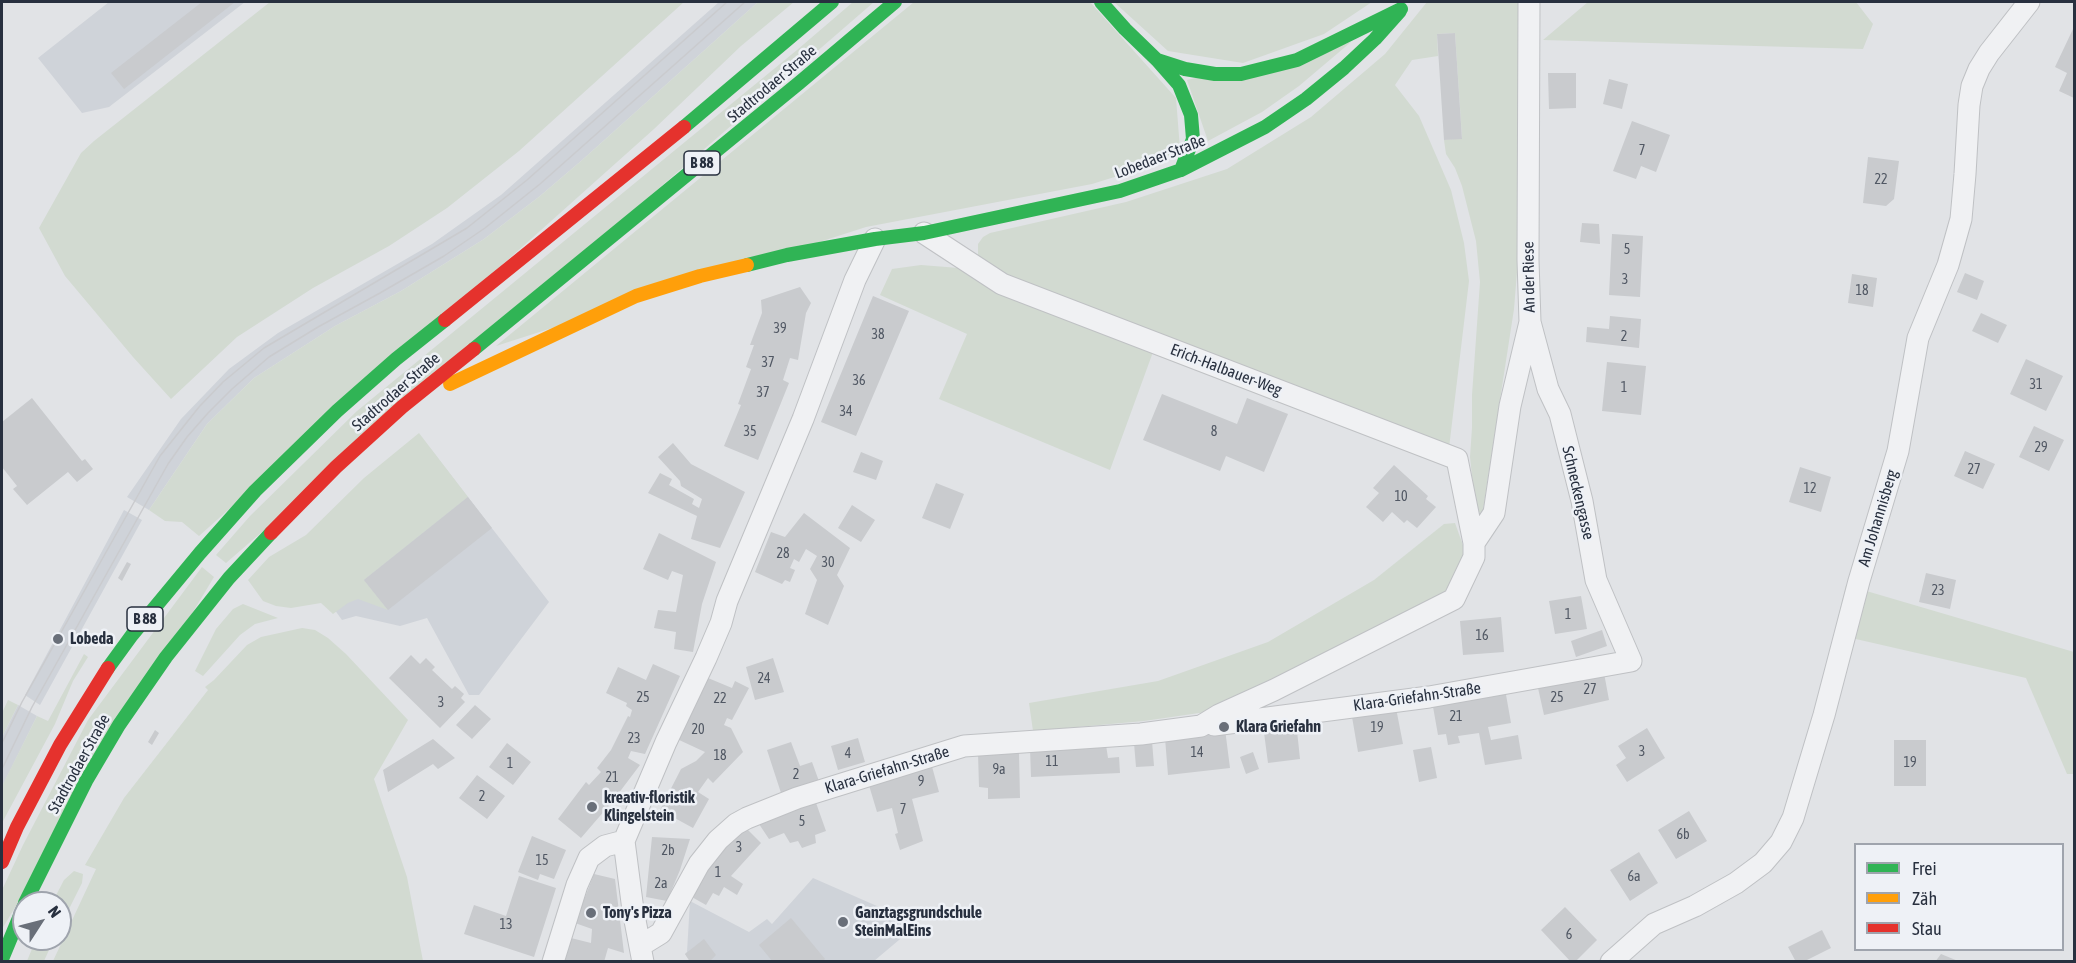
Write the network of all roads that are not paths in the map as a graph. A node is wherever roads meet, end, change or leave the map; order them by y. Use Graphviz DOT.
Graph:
graph roads {
  1 [pos="832,2"];
  2 [pos="895,2"];
  3 [pos="1101,2"];
  4 [pos="1529,2"];
  5 [pos="2029,2"];
  6 [pos="1404,5"];
  7 [pos="1157,60"];
  8 [pos="1181,170"];
  9 [pos="924,233"];
  10 [pos="875,239"];
  11 [pos="1530,322"];
  12 [pos="402,407"];
  13 [pos="1474,543"];
  14 [pos="1631,661"];
  15 [pos="1201,726"];
  16 [pos="624,841"];
  17 [pos="2,862"];
  18 [pos="32,891"];
  19 [pos="12,936"];
  20 [pos="642,954"];
  21 [pos="2,959"];
  22 [pos="553,962"];
  23 [pos="1611,962"];
  1 -- 17 [label="main road, Stadtrodaer Straße / B 88"];
  2 -- 12 [label="main road, Stadtrodaer Straße / B 88"];
  3 -- 7 [label="main road"];
  4 -- 11 [label="street, An der Riese"];
  5 -- 23 [label="street, Am Johannisberg"];
  6 -- 7 [label="main road"];
  6 -- 8 [label="main road, Lobedaer Straße"];
  7 -- 8 [label="main road"];
  8 -- 9 [label="main road, Lobedaer Straße"];
  9 -- 10 [label="main road, Lobedaer Straße"];
  9 -- 13 [label="street, Erich-Halbauer-Weg"];
  10 -- 12 [label="main road, Lobedaer Straße"];
  10 -- 16 [label="street"];
  11 -- 13 [label="street, An der Riese"];
  11 -- 14 [label="street, Schneckengasse"];
  12 -- 18 [label="main road, Stadtrodaer Straße / B 88"];
  13 -- 15 [label="street, Klara-Griefahn-Straße"];
  14 -- 15 [label="street, Klara-Griefahn-Straße"];
  15 -- 20 [label="street, Klara-Griefahn-Straße"];
  16 -- 20 [label="street"];
  16 -- 22 [label="street"];
  19 -- 21 [label="main road, Stadtrodaer Straße / B 88"];
}
